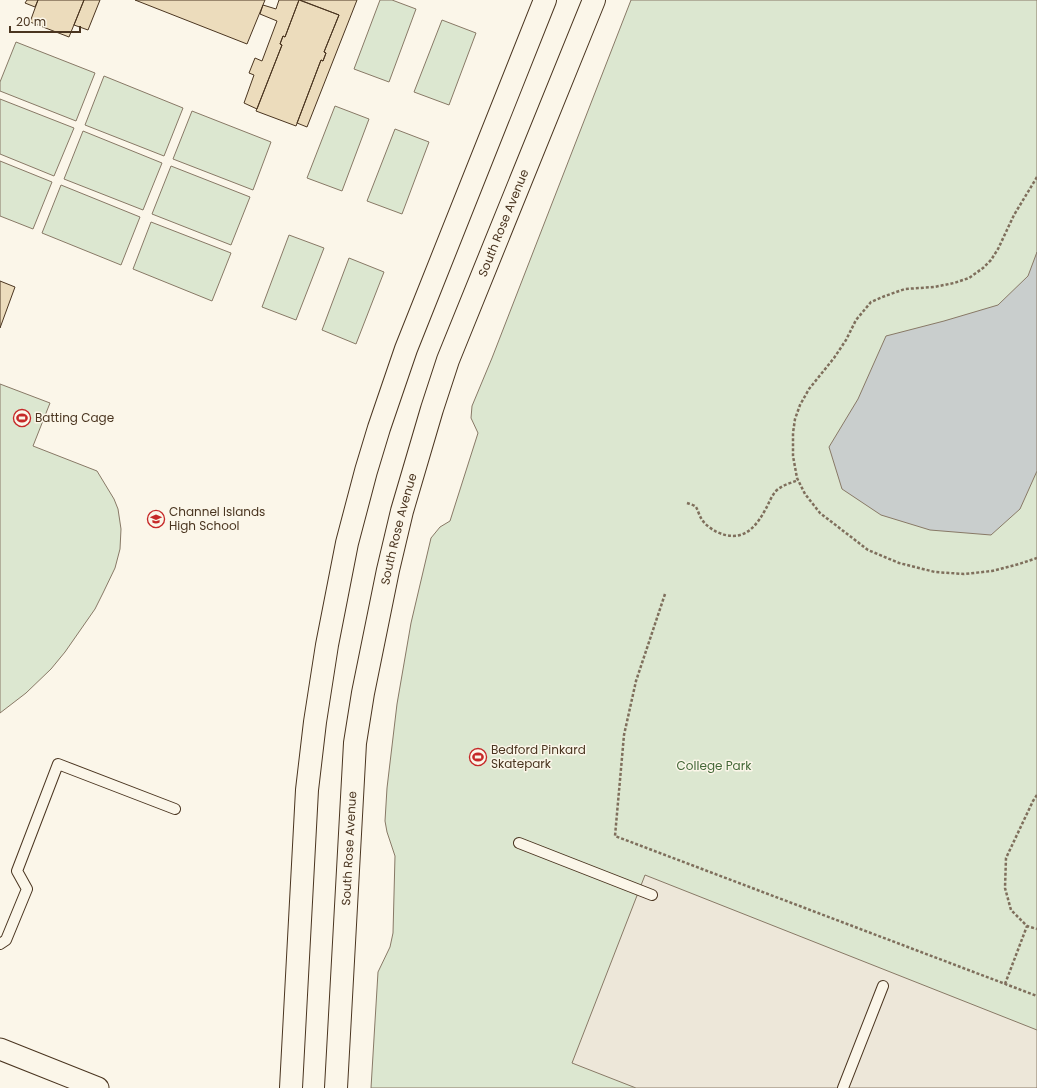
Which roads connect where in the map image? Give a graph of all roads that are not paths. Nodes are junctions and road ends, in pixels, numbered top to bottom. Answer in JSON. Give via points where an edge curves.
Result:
{"nodes":[{"id":1,"x":545,"y":0,"type":"edge"},
{"id":2,"x":594,"y":0,"type":"edge"},
{"id":3,"x":176,"y":809,"type":"dead end"},
{"id":4,"x":519,"y":843,"type":"dead end"},
{"id":5,"x":652,"y":895,"type":"dead end"},
{"id":6,"x":0,"y":944,"type":"edge"},
{"id":7,"x":883,"y":986,"type":"dead end"},
{"id":8,"x":0,"y":1050,"type":"edge"},
{"id":9,"x":98,"y":1088,"type":"edge"},
{"id":10,"x":292,"y":1088,"type":"edge"},
{"id":11,"x":336,"y":1088,"type":"edge"},
{"id":12,"x":843,"y":1088,"type":"edge"}],
"edges":[{"from":1,"to":10,"type":"main road","via":[[406,349],[388,399],[347,543],[327,645],[307,790]]},
{"from":2,"to":11,"type":"main road","name":"South Rose Avenue","via":[[448,360],[402,511],[388,570],[355,744]]},
{"from":3,"to":6,"type":"lane","via":[[58,764],[17,871],[27,889],[6,940]]},
{"from":4,"to":5,"type":"lane"},
{"from":7,"to":12,"type":"lane"},
{"from":8,"to":9,"type":"street"}]}
